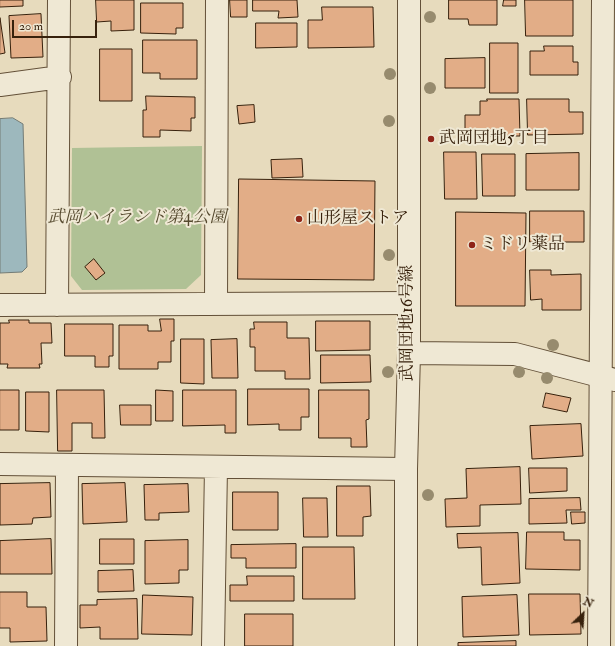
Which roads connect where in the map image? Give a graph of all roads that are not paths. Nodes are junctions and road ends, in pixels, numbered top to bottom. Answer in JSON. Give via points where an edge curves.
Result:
{"nodes":[{"id":1,"x":59,"y":0,"type":"edge"},
{"id":2,"x":217,"y":0,"type":"edge"},
{"id":3,"x":410,"y":0,"type":"edge"},
{"id":4,"x":603,"y":0,"type":"edge"},
{"id":5,"x":60,"y":77,"type":"junction"},
{"id":6,"x":0,"y":86,"type":"edge"},
{"id":7,"x":608,"y":205,"type":"edge"},
{"id":8,"x":408,"y":303,"type":"junction"},
{"id":9,"x":216,"y":304,"type":"junction"},
{"id":10,"x":0,"y":305,"type":"edge"},
{"id":11,"x":57,"y":305,"type":"junction"},
{"id":12,"x":409,"y":353,"type":"junction"},
{"id":13,"x":608,"y":378,"type":"edge"},
{"id":14,"x":0,"y":464,"type":"edge"},
{"id":15,"x":67,"y":466,"type":"junction"},
{"id":16,"x":216,"y":467,"type":"junction"},
{"id":17,"x":406,"y":469,"type":"junction"},
{"id":18,"x":66,"y":646,"type":"edge"},
{"id":19,"x":213,"y":646,"type":"edge"},
{"id":20,"x":406,"y":646,"type":"edge"},
{"id":21,"x":599,"y":646,"type":"edge"}],
"edges":[{"from":1,"to":5,"type":"street"},
{"from":2,"to":9,"type":"street"},
{"from":3,"to":8,"type":"street","name":"武岡団地16号線"},
{"from":4,"to":7,"type":"street"},
{"from":5,"to":6,"type":"street"},
{"from":5,"to":11,"type":"street"},
{"from":7,"to":13,"type":"street"},
{"from":8,"to":9,"type":"street"},
{"from":8,"to":12,"type":"street","name":"武岡団地16号線"},
{"from":9,"to":11,"type":"street"},
{"from":10,"to":11,"type":"street"},
{"from":12,"to":13,"type":"street","via":[[515,354]]},
{"from":12,"to":17,"type":"street","name":"武岡団地16号線"},
{"from":13,"to":21,"type":"street"},
{"from":14,"to":15,"type":"street"},
{"from":15,"to":16,"type":"street"},
{"from":15,"to":18,"type":"street"},
{"from":16,"to":17,"type":"street"},
{"from":16,"to":19,"type":"street"},
{"from":17,"to":20,"type":"street","name":"武岡団地16号線"}]}
